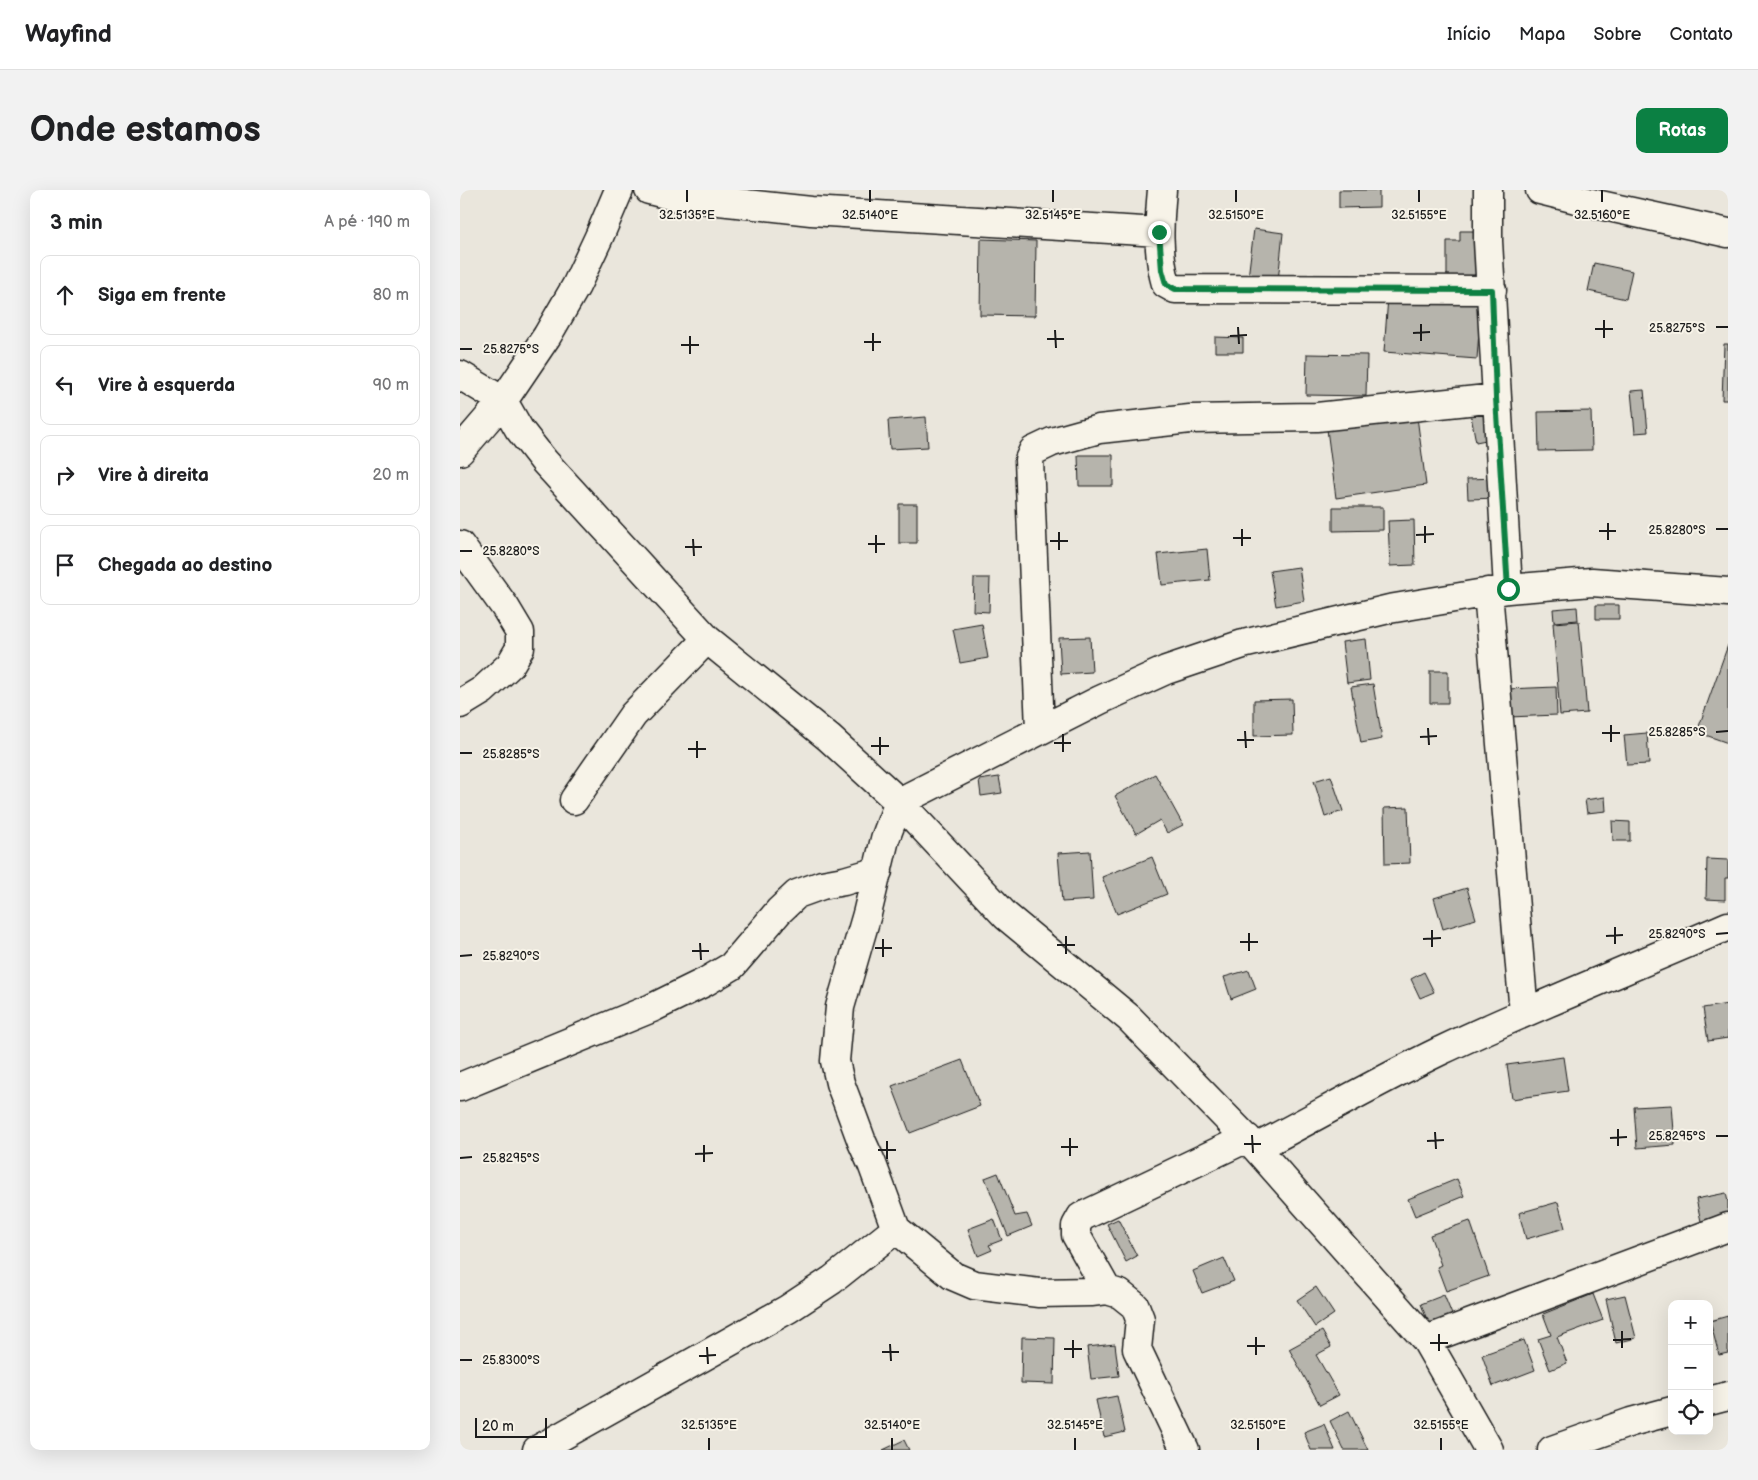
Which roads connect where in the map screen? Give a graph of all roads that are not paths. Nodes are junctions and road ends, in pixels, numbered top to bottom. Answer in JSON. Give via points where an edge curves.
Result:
{"nodes":[{"id":1,"x":619,"y":190,"type":"edge"},
{"id":2,"x":649,"y":190,"type":"edge"},
{"id":3,"x":1162,"y":190,"type":"edge"},
{"id":4,"x":1488,"y":190,"type":"edge"},
{"id":5,"x":1540,"y":190,"type":"edge"},
{"id":6,"x":1159,"y":232,"type":"junction"},
{"id":7,"x":1728,"y":233,"type":"edge"},
{"id":8,"x":1492,"y":290,"type":"junction"},
{"id":9,"x":460,"y":375,"type":"edge"},
{"id":10,"x":1496,"y":398,"type":"junction"},
{"id":11,"x":503,"y":401,"type":"junction"},
{"id":12,"x":460,"y":451,"type":"edge"},
{"id":13,"x":460,"y":545,"type":"edge"},
{"id":14,"x":1498,"y":591,"type":"junction"},
{"id":15,"x":1728,"y":592,"type":"edge"},
{"id":16,"x":708,"y":639,"type":"junction"},
{"id":17,"x":460,"y":704,"type":"edge"},
{"id":18,"x":1040,"y":729,"type":"junction"},
{"id":19,"x":574,"y":800,"type":"dead end"},
{"id":20,"x":899,"y":802,"type":"junction"},
{"id":21,"x":878,"y":871,"type":"junction"},
{"id":22,"x":1728,"y":926,"type":"edge"},
{"id":23,"x":1524,"y":1013,"type":"junction"},
{"id":24,"x":460,"y":1087,"type":"edge"},
{"id":25,"x":1252,"y":1143,"type":"junction"},
{"id":26,"x":1728,"y":1227,"type":"edge"},
{"id":27,"x":896,"y":1229,"type":"junction"},
{"id":28,"x":1107,"y":1290,"type":"junction"},
{"id":29,"x":1426,"y":1340,"type":"junction"},
{"id":30,"x":1728,"y":1396,"type":"edge"},
{"id":31,"x":1713,"y":1400,"type":"edge"},
{"id":32,"x":1668,"y":1412,"type":"edge"},
{"id":33,"x":537,"y":1450,"type":"edge"},
{"id":34,"x":1186,"y":1450,"type":"edge"},
{"id":35,"x":1489,"y":1450,"type":"edge"},
{"id":36,"x":1552,"y":1450,"type":"edge"}],
"edges":[{"from":1,"to":11,"type":"street","via":[[576,286]]},
{"from":2,"to":6,"type":"street","via":[[673,196],[811,210]]},
{"from":3,"to":6,"type":"street"},
{"from":4,"to":8,"type":"street"},
{"from":5,"to":7,"type":"street"},
{"from":6,"to":8,"type":"street","via":[[1162,270],[1166,284],[1175,289]]},
{"from":8,"to":10,"type":"street"},
{"from":9,"to":11,"type":"street"},
{"from":10,"to":14,"type":"street"},
{"from":10,"to":18,"type":"street","via":[[1317,417],[1190,418],[1099,429],[1052,442],[1033,451],[1029,460]]},
{"from":11,"to":12,"type":"street"},
{"from":11,"to":16,"type":"street","via":[[519,429],[544,461]]},
{"from":13,"to":17,"type":"street","via":[[520,632],[520,648],[510,665],[483,690]]},
{"from":14,"to":15,"type":"street","via":[[1592,582]]},
{"from":14,"to":18,"type":"street","via":[[1389,609],[1243,644],[1166,670]]},
{"from":14,"to":23,"type":"street"},
{"from":16,"to":19,"type":"street","via":[[633,715]]},
{"from":16,"to":20,"type":"street","via":[[829,738]]},
{"from":18,"to":20,"type":"street"},
{"from":20,"to":21,"type":"street"},
{"from":20,"to":25,"type":"street","via":[[1006,916],[1129,1018]]},
{"from":21,"to":24,"type":"street","via":[[797,894],[732,966],[705,982],[652,1008]]},
{"from":21,"to":27,"type":"street","via":[[840,1007],[835,1061],[840,1083]]},
{"from":22,"to":23,"type":"street"},
{"from":23,"to":25,"type":"street"},
{"from":25,"to":28,"type":"street","via":[[1081,1217],[1076,1235]]},
{"from":25,"to":29,"type":"street"},
{"from":26,"to":29,"type":"street"},
{"from":27,"to":28,"type":"street","via":[[953,1276],[974,1285],[1039,1293]]},
{"from":27,"to":33,"type":"street","via":[[832,1280],[788,1309]]},
{"from":28,"to":34,"type":"street","via":[[1120,1294],[1135,1306],[1140,1319],[1137,1349]]},
{"from":29,"to":35,"type":"street"},
{"from":30,"to":31,"type":"street"},
{"from":32,"to":36,"type":"street"}]}
